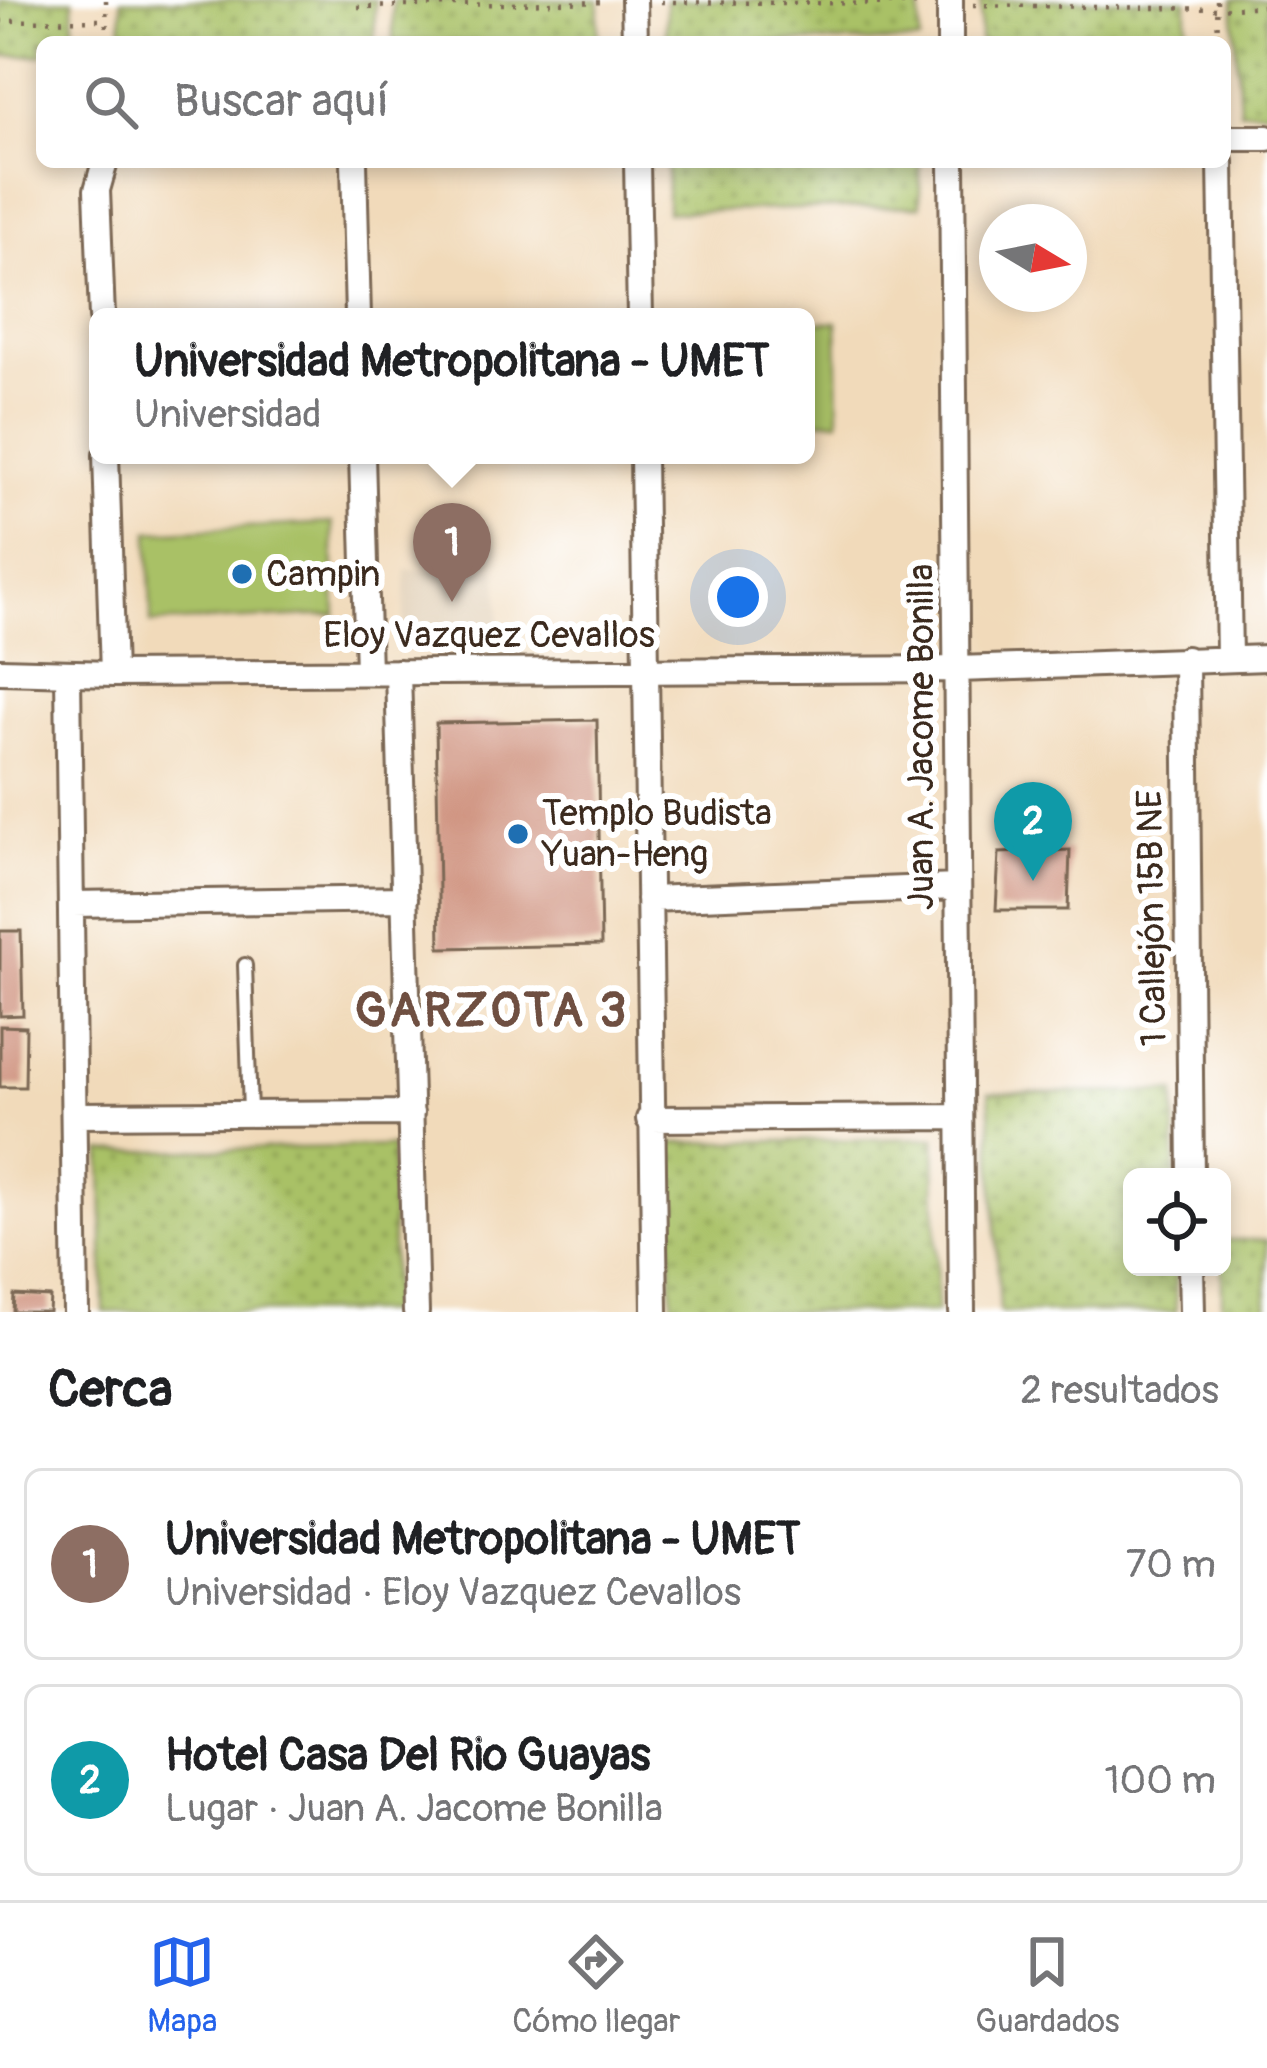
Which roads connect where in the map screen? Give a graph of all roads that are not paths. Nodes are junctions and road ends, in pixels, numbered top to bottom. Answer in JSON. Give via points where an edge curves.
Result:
{"nodes":[{"id":1,"x":634,"y":1,"type":"edge"},
{"id":2,"x":950,"y":2,"type":"edge"},
{"id":3,"x":635,"y":36,"type":"edge"},
{"id":4,"x":950,"y":36,"type":"edge"},
{"id":5,"x":1231,"y":138,"type":"edge"},
{"id":6,"x":1267,"y":138,"type":"edge"},
{"id":7,"x":104,"y":168,"type":"edge"},
{"id":8,"x":354,"y":168,"type":"edge"},
{"id":9,"x":637,"y":168,"type":"edge"},
{"id":10,"x":952,"y":168,"type":"edge"},
{"id":11,"x":1221,"y":168,"type":"edge"},
{"id":12,"x":102,"y":308,"type":"edge"},
{"id":13,"x":358,"y":308,"type":"edge"},
{"id":14,"x":640,"y":308,"type":"edge"},
{"id":15,"x":106,"y":464,"type":"edge"},
{"id":16,"x":362,"y":464,"type":"edge"},
{"id":17,"x":643,"y":464,"type":"edge"},
{"id":18,"x":1229,"y":658,"type":"junction"},
{"id":19,"x":1267,"y":658,"type":"edge"},
{"id":20,"x":1186,"y":659,"type":"junction"},
{"id":21,"x":958,"y":669,"type":"junction"},
{"id":22,"x":646,"y":670,"type":"junction"},
{"id":23,"x":0,"y":671,"type":"edge"},
{"id":24,"x":368,"y":672,"type":"junction"},
{"id":25,"x":398,"y":672,"type":"junction"},
{"id":26,"x":68,"y":674,"type":"junction"},
{"id":27,"x":113,"y":674,"type":"junction"},
{"id":28,"x":957,"y":887,"type":"junction"},
{"id":29,"x":405,"y":899,"type":"junction"},
{"id":30,"x":649,"y":899,"type":"junction"},
{"id":31,"x":73,"y":904,"type":"junction"},
{"id":32,"x":245,"y":965,"type":"dead end"},
{"id":33,"x":250,"y":1112,"type":"junction"},
{"id":34,"x":410,"y":1113,"type":"junction"},
{"id":35,"x":75,"y":1115,"type":"junction"},
{"id":36,"x":959,"y":1117,"type":"junction"},
{"id":37,"x":650,"y":1119,"type":"junction"},
{"id":38,"x":1190,"y":1168,"type":"edge"},
{"id":39,"x":1191,"y":1276,"type":"edge"},
{"id":40,"x":76,"y":1312,"type":"edge"},
{"id":41,"x":416,"y":1312,"type":"edge"},
{"id":42,"x":655,"y":1312,"type":"edge"},
{"id":43,"x":962,"y":1312,"type":"edge"},
{"id":44,"x":1192,"y":1312,"type":"edge"}],
"edges":[{"from":1,"to":3,"type":"street"},
{"from":2,"to":4,"type":"street"},
{"from":5,"to":6,"type":"street"},
{"from":7,"to":12,"type":"street"},
{"from":8,"to":13,"type":"street"},
{"from":9,"to":14,"type":"street"},
{"from":10,"to":21,"type":"street","name":"Juan A. Jacome Bonilla"},
{"from":11,"to":18,"type":"street"},
{"from":15,"to":27,"type":"street"},
{"from":16,"to":24,"type":"street"},
{"from":17,"to":22,"type":"street"},
{"from":18,"to":19,"type":"street","name":"Eloy Vazquez Cevallos"},
{"from":18,"to":20,"type":"street","name":"Eloy Vazquez Cevallos"},
{"from":20,"to":21,"type":"street","name":"Eloy Vazquez Cevallos"},
{"from":20,"to":38,"type":"street","name":"1 Callejón 15B NE"},
{"from":21,"to":22,"type":"street","name":"Eloy Vazquez Cevallos"},
{"from":21,"to":28,"type":"street","name":"Juan A. Jacome Bonilla"},
{"from":22,"to":25,"type":"street","name":"Eloy Vazquez Cevallos"},
{"from":22,"to":30,"type":"street"},
{"from":23,"to":26,"type":"street","name":"Eloy Vazquez Cevallos"},
{"from":24,"to":25,"type":"street","name":"Eloy Vazquez Cevallos"},
{"from":24,"to":27,"type":"street","name":"Eloy Vazquez Cevallos"},
{"from":25,"to":29,"type":"street"},
{"from":26,"to":27,"type":"street","name":"Eloy Vazquez Cevallos"},
{"from":26,"to":31,"type":"street"},
{"from":28,"to":30,"type":"street"},
{"from":28,"to":36,"type":"street","name":"Juan A. Jacome Bonilla"},
{"from":29,"to":31,"type":"street"},
{"from":29,"to":34,"type":"street"},
{"from":30,"to":37,"type":"street"},
{"from":31,"to":35,"type":"street"},
{"from":32,"to":33,"type":"lane"},
{"from":33,"to":34,"type":"street"},
{"from":33,"to":35,"type":"street"},
{"from":34,"to":41,"type":"street"},
{"from":35,"to":40,"type":"street"},
{"from":36,"to":37,"type":"street"},
{"from":36,"to":43,"type":"street","name":"Juan A. Jacome Bonilla"},
{"from":37,"to":42,"type":"street"},
{"from":39,"to":44,"type":"street"}]}
